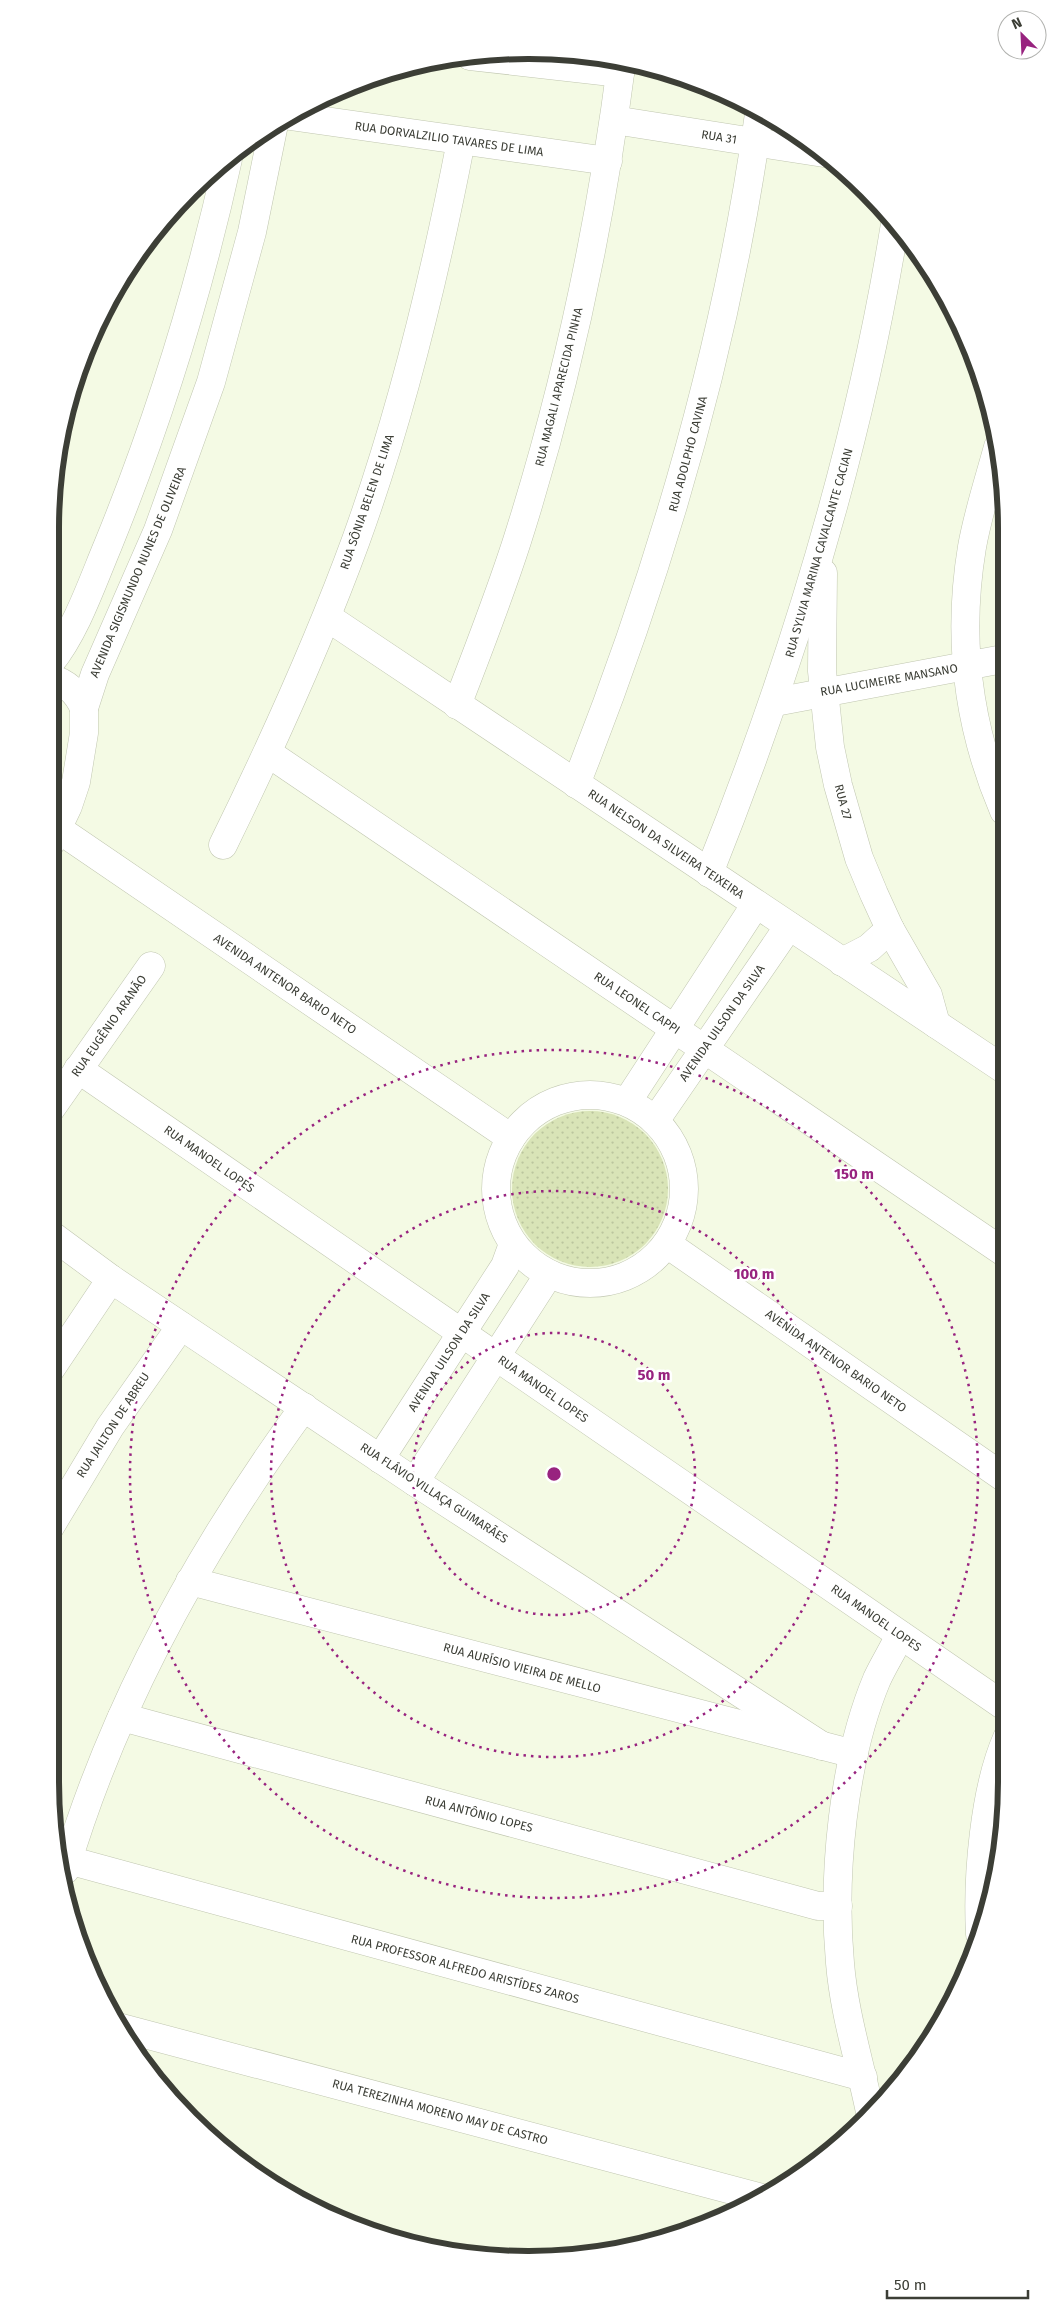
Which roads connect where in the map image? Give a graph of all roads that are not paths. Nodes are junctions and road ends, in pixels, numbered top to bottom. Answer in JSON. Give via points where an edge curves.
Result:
{"nodes":[{"id":1,"x":520,"y":59,"type":"edge"},
{"id":2,"x":599,"y":65,"type":"edge"},
{"id":3,"x":621,"y":68,"type":"edge"},
{"id":4,"x":302,"y":118,"type":"edge"},
{"id":5,"x":758,"y":119,"type":"edge"},
{"id":6,"x":614,"y":120,"type":"junction"},
{"id":7,"x":272,"y":136,"type":"edge"},
{"id":8,"x":461,"y":141,"type":"junction"},
{"id":9,"x":755,"y":142,"type":"junction"},
{"id":10,"x":806,"y":150,"type":"edge"},
{"id":11,"x":608,"y":161,"type":"junction"},
{"id":12,"x":225,"y":170,"type":"edge"},
{"id":13,"x":893,"y":233,"type":"edge"},
{"id":14,"x":995,"y":479,"type":"edge"},
{"id":15,"x":819,"y":562,"type":"junction"},
{"id":16,"x":327,"y":617,"type":"junction"},
{"id":17,"x":59,"y":652,"type":"edge"},
{"id":18,"x":998,"y":661,"type":"edge"},
{"id":19,"x":967,"y":666,"type":"junction"},
{"id":20,"x":59,"y":682,"type":"edge"},
{"id":21,"x":824,"y":692,"type":"junction"},
{"id":22,"x":775,"y":702,"type":"junction"},
{"id":23,"x":457,"y":705,"type":"junction"},
{"id":24,"x":84,"y":708,"type":"junction"},
{"id":25,"x":268,"y":753,"type":"junction"},
{"id":26,"x":576,"y":784,"type":"junction"},
{"id":27,"x":998,"y":795,"type":"edge"},
{"id":28,"x":59,"y":824,"type":"edge"},
{"id":29,"x":59,"y":839,"type":"edge"},
{"id":30,"x":223,"y":845,"type":"dead end"},
{"id":31,"x":709,"y":873,"type":"junction"},
{"id":32,"x":756,"y":904,"type":"junction"},
{"id":33,"x":789,"y":926,"type":"junction"},
{"id":34,"x":890,"y":928,"type":"junction"},
{"id":35,"x":842,"y":962,"type":"junction"},
{"id":36,"x":151,"y":966,"type":"dead end"},
{"id":37,"x":936,"y":1024,"type":"junction"},
{"id":38,"x":675,"y":1029,"type":"junction"},
{"id":39,"x":705,"y":1049,"type":"junction"},
{"id":40,"x":998,"y":1065,"type":"edge"},
{"id":41,"x":78,"y":1069,"type":"junction"},
{"id":42,"x":59,"y":1097,"type":"edge"},
{"id":43,"x":628,"y":1102,"type":"junction"},
{"id":44,"x":655,"y":1121,"type":"junction"},
{"id":45,"x":511,"y":1138,"type":"junction"},
{"id":46,"x":59,"y":1241,"type":"edge"},
{"id":47,"x":513,"y":1244,"type":"junction"},
{"id":48,"x":667,"y":1244,"type":"junction"},
{"id":49,"x":998,"y":1248,"type":"edge"},
{"id":50,"x":549,"y":1274,"type":"junction"},
{"id":51,"x":111,"y":1279,"type":"junction"},
{"id":52,"x":182,"y":1326,"type":"junction"},
{"id":53,"x":462,"y":1333,"type":"junction"},
{"id":54,"x":59,"y":1357,"type":"edge"},
{"id":55,"x":496,"y":1357,"type":"junction"},
{"id":56,"x":304,"y":1407,"type":"junction"},
{"id":57,"x":380,"y":1459,"type":"junction"},
{"id":58,"x":998,"y":1473,"type":"edge"},
{"id":59,"x":415,"y":1482,"type":"junction"},
{"id":60,"x":59,"y":1512,"type":"edge"},
{"id":61,"x":190,"y":1580,"type":"junction"},
{"id":62,"x":900,"y":1635,"type":"junction"},
{"id":63,"x":998,"y":1702,"type":"edge"},
{"id":64,"x":122,"y":1717,"type":"junction"},
{"id":65,"x":822,"y":1746,"type":"junction"},
{"id":66,"x":854,"y":1754,"type":"junction"},
{"id":67,"x":998,"y":1768,"type":"edge"},
{"id":68,"x":66,"y":1864,"type":"edge"},
{"id":69,"x":66,"y":1865,"type":"edge"},
{"id":70,"x":838,"y":1906,"type":"junction"},
{"id":71,"x":980,"y":1909,"type":"edge"},
{"id":72,"x":131,"y":2030,"type":"edge"},
{"id":73,"x":863,"y":2077,"type":"junction"},
{"id":74,"x":869,"y":2106,"type":"edge"},
{"id":75,"x":750,"y":2195,"type":"edge"}],
"edges":[{"from":1,"to":2,"type":"street"},
{"from":3,"to":6,"type":"street","name":"RUA MAGALI APARECIDA PINHA"},
{"from":4,"to":8,"type":"street","name":"RUA DORVALZILIO TAVARES DE LIMA"},
{"from":5,"to":9,"type":"street","name":"RUA ADOLPHO CAVINA"},
{"from":6,"to":9,"type":"street","name":"RUA 31"},
{"from":6,"to":11,"type":"street","name":"RUA MAGALI APARECIDA PINHA"},
{"from":7,"to":24,"type":"street","name":"AVENIDA SIGISMUNDO NUNES DE OLIVEIRA","via":[[252,232],[211,382],[158,530],[95,674]]},
{"from":8,"to":11,"type":"street","name":"RUA DORVALZILIO TAVARES DE LIMA"},
{"from":8,"to":16,"type":"street","name":"RUA SÔNIA BELEN DE LIMA","via":[[437,257],[406,381],[356,539]]},
{"from":9,"to":10,"type":"street","name":"RUA 31"},
{"from":9,"to":26,"type":"street","name":"RUA ADOLPHO CAVINA","via":[[725,305],[685,468],[636,627]]},
{"from":11,"to":23,"type":"street","name":"RUA MAGALI APARECIDA PINHA","via":[[584,291],[542,459],[507,569]]},
{"from":12,"to":17,"type":"street","via":[[197,286],[151,434],[94,578]]},
{"from":13,"to":15,"type":"street","name":"RUA SYLVIA MARINA CAVALCANTE CACIAN","via":[[852,438]]},
{"from":14,"to":19,"type":"street","via":[[978,520],[967,581]]},
{"from":15,"to":21,"type":"street","name":"RUA 27","via":[[824,576]]},
{"from":15,"to":22,"type":"street","name":"RUA SYLVIA MARINA CAVALCANTE CACIAN"},
{"from":16,"to":23,"type":"street","name":"RUA NELSON DA SILVEIRA TEIXEIRA"},
{"from":16,"to":25,"type":"street","name":"RUA SÔNIA BELEN DE LIMA"},
{"from":18,"to":19,"type":"street","name":"RUA LUCIMEIRE MANSANO"},
{"from":19,"to":21,"type":"street","name":"RUA LUCIMEIRE MANSANO"},
{"from":19,"to":27,"type":"street","via":[[974,720]]},
{"from":20,"to":24,"type":"street","via":[[75,692]]},
{"from":21,"to":22,"type":"street","name":"RUA LUCIMEIRE MANSANO"},
{"from":21,"to":34,"type":"street","name":"RUA 27","via":[[830,747],[848,821]]},
{"from":22,"to":31,"type":"street","name":"RUA SYLVIA MARINA CAVALCANTE CACIAN"},
{"from":23,"to":26,"type":"street","name":"RUA NELSON DA SILVEIRA TEIXEIRA"},
{"from":24,"to":28,"type":"street","name":"AVENIDA SIGISMUNDO NUNES DE OLIVEIRA","via":[[84,733],[76,782]]},
{"from":25,"to":30,"type":"street","name":"RUA SÔNIA BELEN DE LIMA"},
{"from":25,"to":38,"type":"street","name":"RUA LEONEL CAPPI"},
{"from":26,"to":31,"type":"street","name":"RUA NELSON DA SILVEIRA TEIXEIRA"},
{"from":29,"to":45,"type":"street","name":"AVENIDA ANTENOR BARIO NETO"},
{"from":31,"to":32,"type":"street","name":"RUA NELSON DA SILVEIRA TEIXEIRA"},
{"from":32,"to":33,"type":"street","name":"RUA NELSON DA SILVEIRA TEIXEIRA"},
{"from":32,"to":38,"type":"street"},
{"from":33,"to":35,"type":"street","name":"RUA NELSON DA SILVEIRA TEIXEIRA"},
{"from":33,"to":39,"type":"street","name":"AVENIDA UILSON DA SILVA"},
{"from":34,"to":35,"type":"street","via":[[869,948]]},
{"from":34,"to":37,"type":"street","name":"RUA 27","via":[[928,995]]},
{"from":35,"to":37,"type":"street","name":"RUA NELSON DA SILVEIRA TEIXEIRA"},
{"from":36,"to":41,"type":"street","name":"RUA EUGÊNIO ARANÃO"},
{"from":37,"to":40,"type":"street","name":"RUA NELSON DA SILVEIRA TEIXEIRA"},
{"from":38,"to":39,"type":"street","name":"RUA LEONEL CAPPI"},
{"from":38,"to":43,"type":"street"},
{"from":39,"to":44,"type":"street","name":"AVENIDA UILSON DA SILVA"},
{"from":39,"to":49,"type":"street","name":"RUA LEONEL CAPPI"},
{"from":41,"to":42,"type":"street","name":"RUA EUGÊNIO ARANÃO"},
{"from":41,"to":53,"type":"street","name":"RUA MANOEL LOPES"},
{"from":43,"to":44,"type":"street"},
{"from":43,"to":45,"type":"street","via":[[595,1095],[561,1100],[533,1115]]},
{"from":44,"to":48,"type":"street","via":[[676,1148],[684,1180],[681,1213]]},
{"from":45,"to":47,"type":"street","via":[[503,1152],[496,1184],[500,1215]]},
{"from":46,"to":51,"type":"street","name":"RUA FLÁVIO VILLAÇA GUIMARÃES"},
{"from":47,"to":50,"type":"street","via":[[523,1256]]},
{"from":47,"to":53,"type":"street","name":"AVENIDA UILSON DA SILVA","via":[[505,1266]]},
{"from":48,"to":50,"type":"street","via":[[643,1267],[612,1281],[579,1282]]},
{"from":48,"to":58,"type":"street","name":"AVENIDA ANTENOR BARIO NETO"},
{"from":50,"to":55,"type":"street"},
{"from":51,"to":52,"type":"street","name":"RUA FLÁVIO VILLAÇA GUIMARÃES"},
{"from":51,"to":54,"type":"street"},
{"from":52,"to":56,"type":"street","name":"RUA FLÁVIO VILLAÇA GUIMARÃES"},
{"from":52,"to":60,"type":"street","name":"RUA JAILTON DE ABREU","via":[[110,1427]]},
{"from":53,"to":55,"type":"street","name":"RUA MANOEL LOPES"},
{"from":53,"to":57,"type":"street","name":"AVENIDA UILSON DA SILVA"},
{"from":55,"to":59,"type":"street"},
{"from":55,"to":62,"type":"street","name":"RUA MANOEL LOPES"},
{"from":56,"to":57,"type":"street","name":"RUA FLÁVIO VILLAÇA GUIMARÃES"},
{"from":56,"to":61,"type":"street","via":[[244,1492]]},
{"from":57,"to":59,"type":"street","name":"RUA FLÁVIO VILLAÇA GUIMARÃES"},
{"from":59,"to":65,"type":"street","name":"RUA FLÁVIO VILLAÇA GUIMARÃES"},
{"from":61,"to":64,"type":"street"},
{"from":61,"to":65,"type":"street","name":"RUA AURÍSIO VIEIRA DE MELLO"},
{"from":62,"to":63,"type":"street","name":"RUA MANOEL LOPES"},
{"from":62,"to":66,"type":"street","via":[[878,1679]]},
{"from":64,"to":68,"type":"street"},
{"from":64,"to":70,"type":"street","name":"RUA ANTÔNIO LOPES","via":[[818,1906]]},
{"from":65,"to":66,"type":"street","name":"RUA AURÍSIO VIEIRA DE MELLO"},
{"from":66,"to":70,"type":"street","via":[[840,1849]]},
{"from":67,"to":71,"type":"street","via":[[984,1841]]},
{"from":69,"to":73,"type":"street","name":"RUA PROFESSOR ALFREDO ARISTÍDES ZAROS"},
{"from":70,"to":73,"type":"street","via":[[840,1965],[850,2027]]},
{"from":72,"to":75,"type":"street","name":"RUA TEREZINHA MORENO MAY DE CASTRO"},
{"from":73,"to":74,"type":"street"}]}
